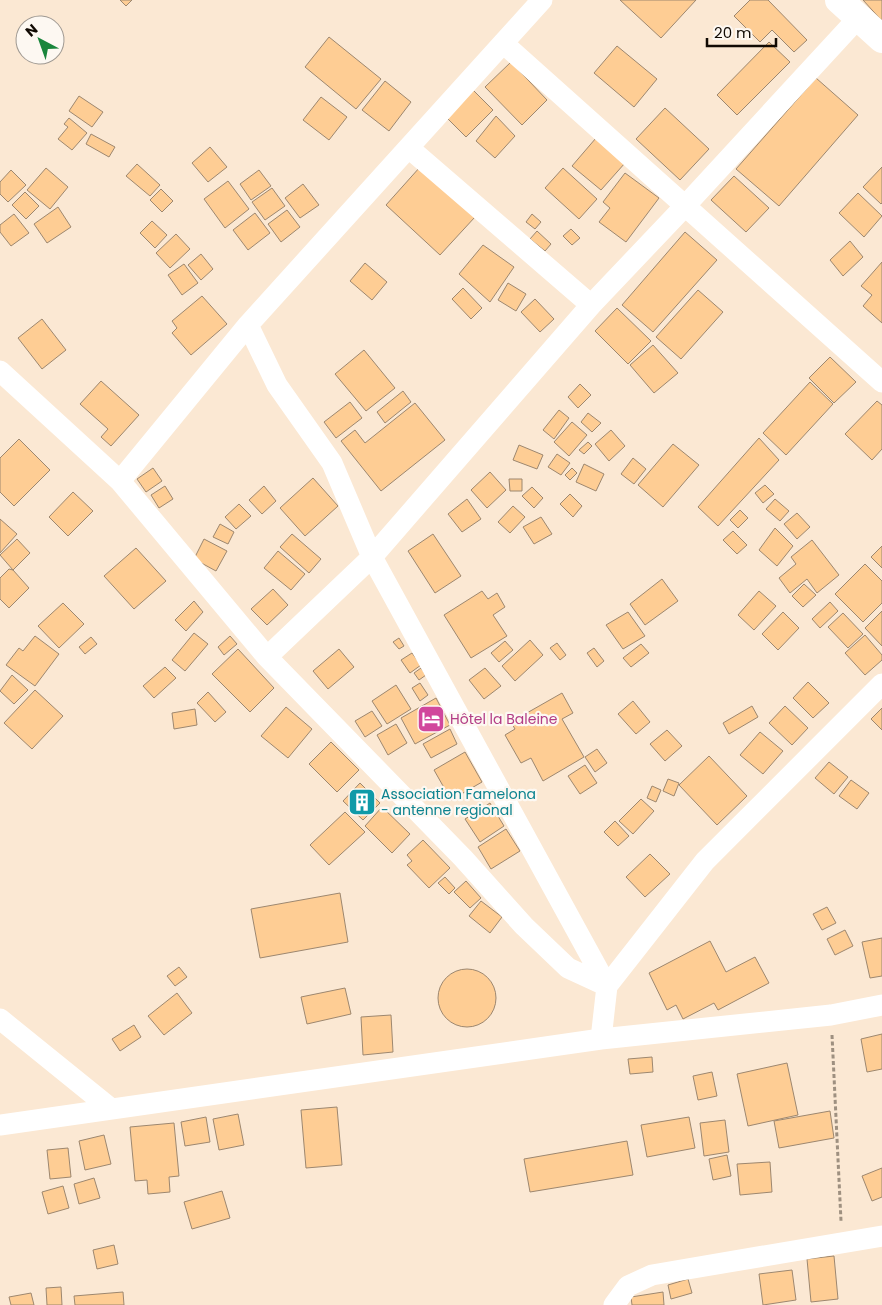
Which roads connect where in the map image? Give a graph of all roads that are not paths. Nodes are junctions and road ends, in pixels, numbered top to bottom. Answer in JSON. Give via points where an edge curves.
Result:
{"nodes":[{"id":1,"x":542,"y":0,"type":"edge"},
{"id":2,"x":839,"y":0,"type":"edge"},
{"id":3,"x":859,"y":17,"type":"junction"},
{"id":4,"x":882,"y":39,"type":"edge"},
{"id":5,"x":503,"y":43,"type":"junction"},
{"id":6,"x":409,"y":148,"type":"junction"},
{"id":7,"x":685,"y":206,"type":"junction"},
{"id":8,"x":591,"y":305,"type":"junction"},
{"id":9,"x":248,"y":325,"type":"junction"},
{"id":10,"x":0,"y":371,"type":"edge"},
{"id":11,"x":882,"y":382,"type":"edge"},
{"id":12,"x":120,"y":481,"type":"junction"},
{"id":13,"x":372,"y":557,"type":"junction"},
{"id":14,"x":267,"y":657,"type":"junction"},
{"id":15,"x":882,"y":684,"type":"edge"},
{"id":16,"x":607,"y":986,"type":"junction"},
{"id":17,"x":882,"y":1005,"type":"edge"},
{"id":18,"x":0,"y":1020,"type":"edge"},
{"id":19,"x":601,"y":1039,"type":"junction"},
{"id":20,"x":110,"y":1108,"type":"junction"},
{"id":21,"x":0,"y":1125,"type":"edge"},
{"id":22,"x":882,"y":1236,"type":"edge"},
{"id":23,"x":614,"y":1305,"type":"edge"}],
"edges":[{"from":1,"to":5,"type":"street"},
{"from":2,"to":3,"type":"main road"},
{"from":3,"to":4,"type":"main road"},
{"from":3,"to":7,"type":"street"},
{"from":5,"to":6,"type":"street"},
{"from":5,"to":7,"type":"street"},
{"from":6,"to":8,"type":"street"},
{"from":6,"to":9,"type":"street"},
{"from":7,"to":8,"type":"street"},
{"from":7,"to":11,"type":"street"},
{"from":8,"to":13,"type":"street"},
{"from":9,"to":12,"type":"street"},
{"from":9,"to":13,"type":"street","via":[[276,385],[332,463]]},
{"from":10,"to":12,"type":"street"},
{"from":12,"to":14,"type":"street"},
{"from":13,"to":14,"type":"street"},
{"from":13,"to":16,"type":"street"},
{"from":14,"to":16,"type":"street","via":[[463,858],[524,926],[568,968]]},
{"from":15,"to":16,"type":"street","via":[[705,861]]},
{"from":16,"to":19,"type":"street"},
{"from":17,"to":19,"type":"street","via":[[831,1015]]},
{"from":18,"to":20,"type":"street"},
{"from":19,"to":20,"type":"street"},
{"from":20,"to":21,"type":"street"},
{"from":22,"to":23,"type":"street","via":[[652,1275],[628,1286]]}]}
